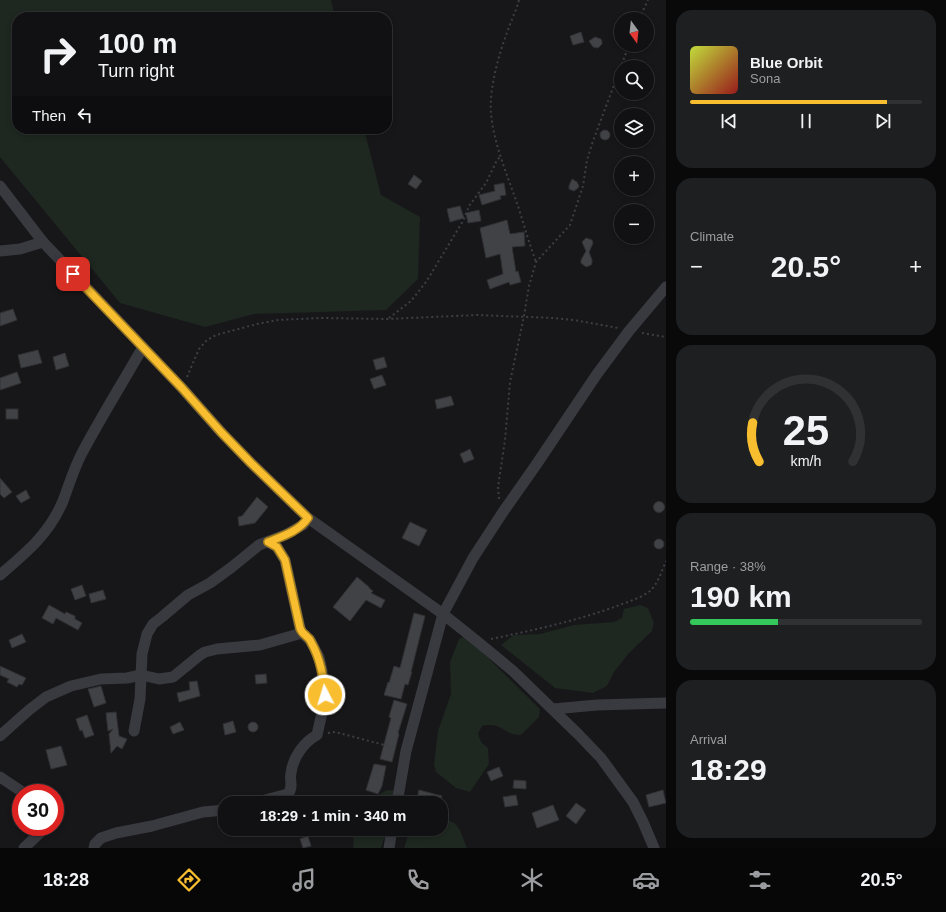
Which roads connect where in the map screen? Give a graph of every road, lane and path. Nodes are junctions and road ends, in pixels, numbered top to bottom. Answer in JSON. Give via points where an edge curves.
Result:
{"nodes":[{"id":1,"x":519,"y":0,"type":"edge"},
{"id":2,"x":648,"y":0,"type":"edge"},
{"id":3,"x":642,"y":12,"type":"edge"},
{"id":4,"x":626,"y":52,"type":"edge"},
{"id":5,"x":501,"y":156,"type":"junction"},
{"id":6,"x":0,"y":186,"type":"edge"},
{"id":7,"x":43,"y":242,"type":"junction"},
{"id":8,"x":0,"y":251,"type":"edge"},
{"id":9,"x":536,"y":262,"type":"junction"},
{"id":10,"x":666,"y":287,"type":"edge"},
{"id":11,"x":524,"y":316,"type":"junction"},
{"id":12,"x":388,"y":319,"type":"junction"},
{"id":13,"x":629,"y":330,"type":"junction"},
{"id":14,"x":666,"y":337,"type":"edge"},
{"id":15,"x":143,"y":347,"type":"junction"},
{"id":16,"x":182,"y":388,"type":"junction"},
{"id":17,"x":503,"y":512,"type":"junction"},
{"id":18,"x":308,"y":518,"type":"junction"},
{"id":19,"x":268,"y":542,"type":"junction"},
{"id":20,"x":666,"y":561,"type":"edge"},
{"id":21,"x":0,"y":574,"type":"edge"},
{"id":22,"x":443,"y":614,"type":"junction"},
{"id":23,"x":302,"y":633,"type":"junction"},
{"id":24,"x":478,"y":642,"type":"junction"},
{"id":25,"x":141,"y":675,"type":"junction"},
{"id":26,"x":666,"y":703,"type":"edge"},
{"id":27,"x":553,"y":709,"type":"junction"},
{"id":28,"x":134,"y":731,"type":"dead end"},
{"id":29,"x":317,"y":735,"type":"junction"},
{"id":30,"x":0,"y":736,"type":"edge"},
{"id":31,"x":406,"y":751,"type":"junction"},
{"id":32,"x":0,"y":777,"type":"edge"},
{"id":33,"x":12,"y":785,"type":"edge"},
{"id":34,"x":280,"y":796,"type":"edge"},
{"id":35,"x":398,"y":796,"type":"edge"},
{"id":36,"x":218,"y":810,"type":"edge"},
{"id":37,"x":37,"y":836,"type":"edge"},
{"id":38,"x":391,"y":836,"type":"edge"},
{"id":39,"x":24,"y":848,"type":"edge"},
{"id":40,"x":94,"y":848,"type":"edge"},
{"id":41,"x":389,"y":848,"type":"edge"},
{"id":42,"x":654,"y":848,"type":"edge"}],
"edges":[{"from":1,"to":5,"type":"path","via":[[499,57],[491,97],[492,122]]},
{"from":2,"to":3,"type":"path"},
{"from":4,"to":9,"type":"path","via":[[593,141],[583,186],[570,225]]},
{"from":5,"to":9,"type":"path"},
{"from":5,"to":12,"type":"path","via":[[426,282],[411,301]]},
{"from":6,"to":7,"type":"street"},
{"from":7,"to":8,"type":"street","via":[[20,249]]},
{"from":7,"to":15,"type":"street"},
{"from":9,"to":11,"type":"path"},
{"from":10,"to":13,"type":"street"},
{"from":11,"to":12,"type":"path","via":[[476,315]]},
{"from":11,"to":13,"type":"path","via":[[574,320]]},
{"from":11,"to":17,"type":"path","via":[[510,382],[499,476],[499,499]]},
{"from":12,"to":16,"type":"path","via":[[278,320],[216,335],[199,349]]},
{"from":13,"to":14,"type":"path"},
{"from":13,"to":17,"type":"street"},
{"from":15,"to":16,"type":"street"},
{"from":15,"to":21,"type":"street","via":[[82,452],[52,521],[38,541]]},
{"from":16,"to":18,"type":"street","via":[[226,437]]},
{"from":17,"to":22,"type":"street","via":[[473,558]]},
{"from":18,"to":19,"type":"street","via":[[303,525]]},
{"from":18,"to":22,"type":"street"},
{"from":19,"to":23,"type":"street","via":[[277,547],[285,560]]},
{"from":19,"to":25,"type":"street","via":[[260,545],[210,583],[188,595],[152,624],[144,644]]},
{"from":20,"to":24,"type":"path","via":[[651,590],[625,603],[593,615]]},
{"from":22,"to":24,"type":"street"},
{"from":22,"to":31,"type":"street"},
{"from":23,"to":25,"type":"street","via":[[260,645],[205,652],[173,677]]},
{"from":23,"to":29,"type":"street","via":[[310,640],[319,657],[322,670],[324,704]]},
{"from":24,"to":27,"type":"street"},
{"from":25,"to":28,"type":"street"},
{"from":25,"to":30,"type":"street","via":[[92,680],[59,691],[40,702]]},
{"from":26,"to":27,"type":"street"},
{"from":27,"to":42,"type":"street","via":[[601,758],[633,802]]},
{"from":29,"to":31,"type":"path","via":[[335,732]]},
{"from":29,"to":34,"type":"street","via":[[303,746],[290,773],[292,789],[288,794]]},
{"from":31,"to":35,"type":"street"},
{"from":32,"to":33,"type":"street"},
{"from":36,"to":40,"type":"street","via":[[116,833],[101,838]]},
{"from":37,"to":39,"type":"street"},
{"from":38,"to":41,"type":"street"}]}
